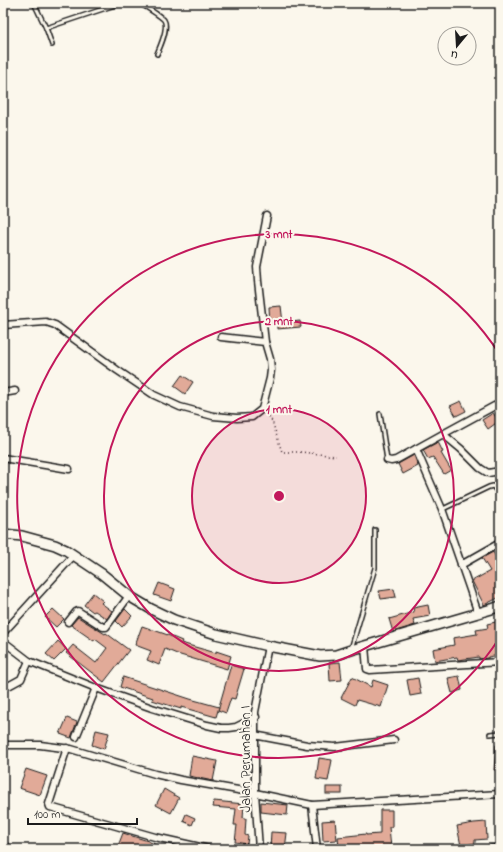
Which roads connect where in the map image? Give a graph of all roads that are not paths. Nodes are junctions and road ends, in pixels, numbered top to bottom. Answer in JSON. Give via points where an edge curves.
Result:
{"nodes":[{"id":1,"x":34,"y":3,"type":"edge"},
{"id":2,"x":121,"y":3,"type":"edge"},
{"id":3,"x":140,"y":3,"type":"edge"},
{"id":4,"x":46,"y":28,"type":"junction"},
{"id":5,"x":52,"y":45,"type":"dead end"},
{"id":6,"x":157,"y":54,"type":"dead end"},
{"id":7,"x":267,"y":216,"type":"dead end"},
{"id":8,"x":3,"y":325,"type":"edge"},
{"id":9,"x":221,"y":338,"type":"dead end"},
{"id":10,"x":265,"y":342,"type":"junction"},
{"id":11,"x":15,"y":391,"type":"dead end"},
{"id":12,"x":3,"y":393,"type":"edge"},
{"id":13,"x":500,"y":403,"type":"edge"},
{"id":14,"x":380,"y":414,"type":"dead end"},
{"id":15,"x":443,"y":434,"type":"junction"},
{"id":16,"x":416,"y":448,"type":"junction"},
{"id":17,"x":3,"y":458,"type":"edge"},
{"id":18,"x":388,"y":460,"type":"joint"},
{"id":19,"x":69,"y":468,"type":"dead end"},
{"id":20,"x":500,"y":471,"type":"edge"},
{"id":21,"x":500,"y":496,"type":"edge"},
{"id":22,"x":442,"y":509,"type":"junction"},
{"id":23,"x":375,"y":530,"type":"dead end"},
{"id":24,"x":3,"y":534,"type":"edge"},
{"id":25,"x":498,"y":544,"type":"dead end"},
{"id":26,"x":74,"y":555,"type":"junction"},
{"id":27,"x":461,"y":565,"type":"junction"},
{"id":28,"x":129,"y":596,"type":"junction"},
{"id":29,"x":500,"y":606,"type":"edge"},
{"id":30,"x":478,"y":614,"type":"junction"},
{"id":31,"x":68,"y":622,"type":"dead end"},
{"id":32,"x":3,"y":633,"type":"edge"},
{"id":33,"x":3,"y":641,"type":"edge"},
{"id":34,"x":268,"y":646,"type":"junction"},
{"id":35,"x":365,"y":646,"type":"junction"},
{"id":36,"x":351,"y":650,"type":"junction"},
{"id":37,"x":29,"y":661,"type":"junction"},
{"id":38,"x":500,"y":662,"type":"edge"},
{"id":39,"x":3,"y":687,"type":"edge"},
{"id":40,"x":96,"y":688,"type":"junction"},
{"id":41,"x":256,"y":717,"type":"junction"},
{"id":42,"x":500,"y":733,"type":"edge"},
{"id":43,"x":490,"y":734,"type":"dead end"},
{"id":44,"x":254,"y":735,"type":"junction"},
{"id":45,"x":76,"y":737,"type":"dead end"},
{"id":46,"x":394,"y":740,"type":"dead end"},
{"id":47,"x":3,"y":745,"type":"edge"},
{"id":48,"x":67,"y":748,"type":"junction"},
{"id":49,"x":255,"y":793,"type":"junction"},
{"id":50,"x":500,"y":794,"type":"edge"},
{"id":51,"x":312,"y":805,"type":"junction"},
{"id":52,"x":3,"y":845,"type":"edge"},
{"id":53,"x":500,"y":848,"type":"edge"},
{"id":54,"x":10,"y":849,"type":"edge"},
{"id":55,"x":209,"y":849,"type":"edge"},
{"id":56,"x":259,"y":849,"type":"edge"},
{"id":57,"x":317,"y":849,"type":"edge"},
{"id":58,"x":491,"y":849,"type":"edge"}],
"edges":[{"from":1,"to":4,"type":"lane"},
{"from":2,"to":4,"type":"lane"},
{"from":3,"to":6,"type":"lane","via":[[164,20],[164,33]]},
{"from":4,"to":5,"type":"lane"},
{"from":7,"to":10,"type":"street","via":[[257,267]]},
{"from":8,"to":10,"type":"street","via":[[46,322],[55,325],[154,395],[180,407],[213,416],[237,418],[252,417],[262,409],[271,370]]},
{"from":9,"to":10,"type":"street"},
{"from":11,"to":12,"type":"street"},
{"from":13,"to":15,"type":"street"},
{"from":14,"to":18,"type":"lane"},
{"from":15,"to":16,"type":"street"},
{"from":15,"to":20,"type":"street","via":[[480,468],[488,473]]},
{"from":16,"to":18,"type":"street","via":[[396,460]]},
{"from":16,"to":22,"type":"street"},
{"from":17,"to":19,"type":"street"},
{"from":21,"to":22,"type":"lane","via":[[493,486]]},
{"from":22,"to":27,"type":"street"},
{"from":23,"to":36,"type":"lane","via":[[375,568]]},
{"from":24,"to":26,"type":"street","via":[[55,545]]},
{"from":25,"to":27,"type":"street"},
{"from":26,"to":28,"type":"street"},
{"from":26,"to":32,"type":"street"},
{"from":27,"to":30,"type":"street"},
{"from":28,"to":31,"type":"street","via":[[106,627],[78,611]]},
{"from":28,"to":34,"type":"street","via":[[174,620],[216,634]]},
{"from":29,"to":30,"type":"street"},
{"from":30,"to":35,"type":"street"},
{"from":33,"to":37,"type":"street"},
{"from":34,"to":36,"type":"street","via":[[322,656]]},
{"from":34,"to":41,"type":"street","name":"Jalan Perumahan I"},
{"from":35,"to":36,"type":"street"},
{"from":35,"to":38,"type":"street","via":[[367,669],[370,670]]},
{"from":37,"to":39,"type":"street","via":[[21,679]]},
{"from":37,"to":40,"type":"street"},
{"from":40,"to":41,"type":"street","via":[[221,728],[236,727]]},
{"from":40,"to":45,"type":"street"},
{"from":41,"to":44,"type":"street","name":"Jalan Perumahan I"},
{"from":42,"to":43,"type":"lane"},
{"from":44,"to":46,"type":"street","via":[[307,745],[335,747]]},
{"from":44,"to":49,"type":"street","name":"Jalan Perumahan I"},
{"from":47,"to":48,"type":"street"},
{"from":48,"to":49,"type":"street","via":[[181,780]]},
{"from":48,"to":55,"type":"street","via":[[50,806],[155,838]]},
{"from":49,"to":51,"type":"street"},
{"from":49,"to":56,"type":"street","name":"Jalan Perumahan I"},
{"from":50,"to":51,"type":"street"},
{"from":51,"to":57,"type":"street"},
{"from":52,"to":54,"type":"street"},
{"from":53,"to":58,"type":"street"}]}
